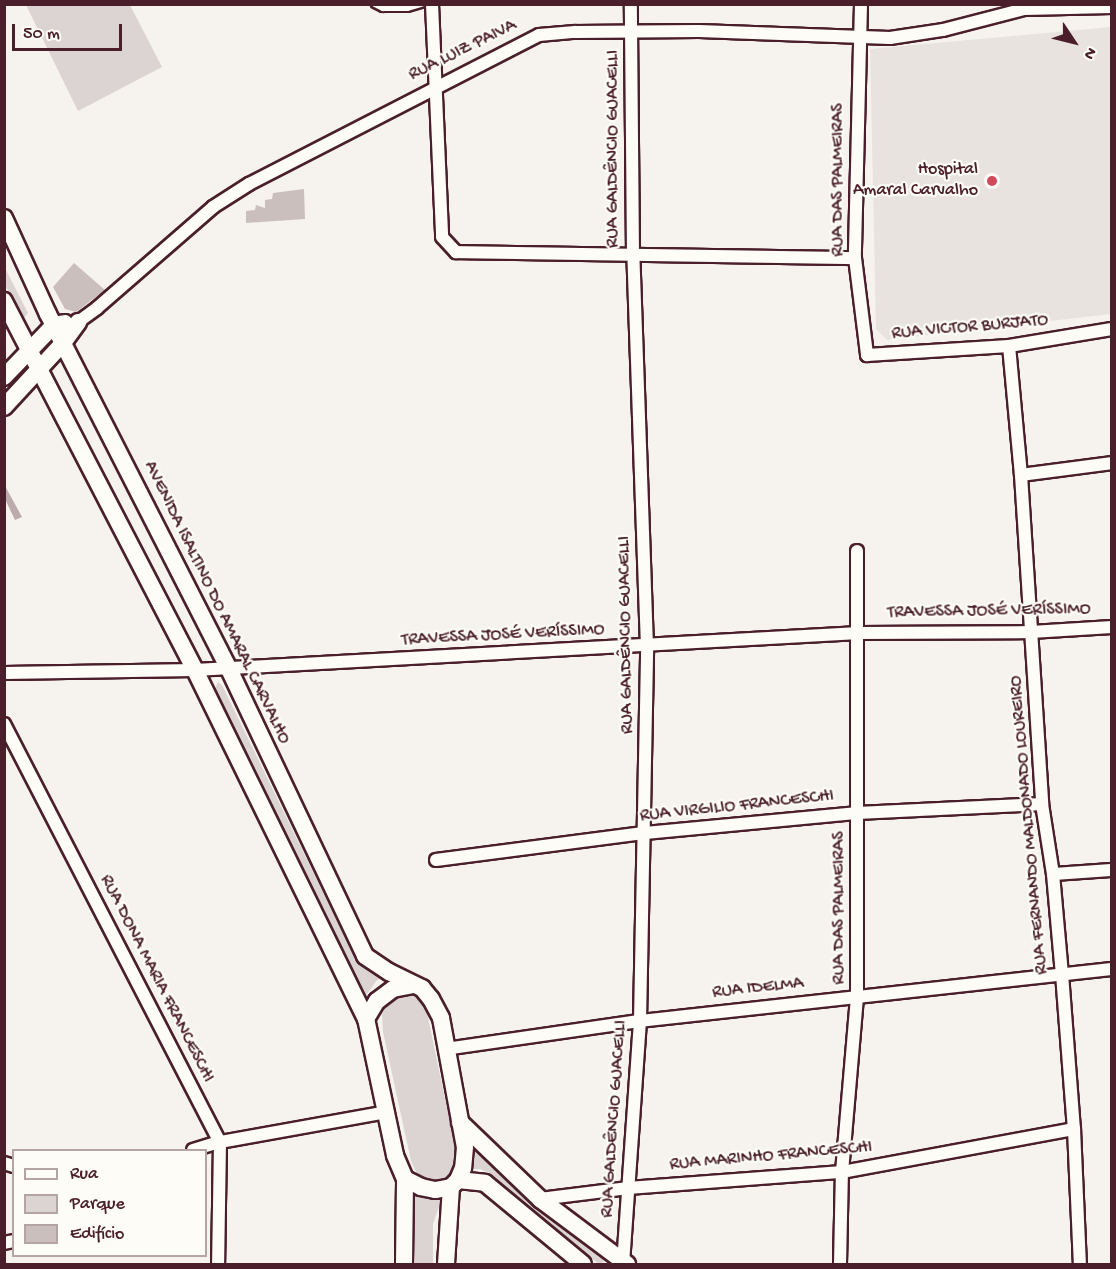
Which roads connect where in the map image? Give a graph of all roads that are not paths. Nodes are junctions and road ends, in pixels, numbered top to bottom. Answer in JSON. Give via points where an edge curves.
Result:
{"nodes":[{"id":1,"x":375,"y":4,"type":"edge"},
{"id":2,"x":421,"y":4,"type":"edge"},
{"id":3,"x":432,"y":4,"type":"edge"},
{"id":4,"x":631,"y":4,"type":"edge"},
{"id":5,"x":861,"y":4,"type":"edge"},
{"id":6,"x":1081,"y":6,"type":"edge"},
{"id":7,"x":1112,"y":7,"type":"edge"},
{"id":8,"x":632,"y":32,"type":"junction"},
{"id":9,"x":858,"y":38,"type":"junction"},
{"id":10,"x":436,"y":87,"type":"junction"},
{"id":11,"x":4,"y":218,"type":"edge"},
{"id":12,"x":633,"y":255,"type":"junction"},
{"id":13,"x":855,"y":258,"type":"junction"},
{"id":14,"x":4,"y":301,"type":"edge"},
{"id":15,"x":78,"y":321,"type":"junction"},
{"id":16,"x":54,"y":325,"type":"junction"},
{"id":17,"x":1112,"y":329,"type":"edge"},
{"id":18,"x":63,"y":343,"type":"junction"},
{"id":19,"x":1009,"y":346,"type":"junction"},
{"id":20,"x":31,"y":349,"type":"junction"},
{"id":21,"x":867,"y":355,"type":"joint"},
{"id":22,"x":41,"y":368,"type":"junction"},
{"id":23,"x":4,"y":377,"type":"edge"},
{"id":24,"x":4,"y":407,"type":"edge"},
{"id":25,"x":1112,"y":463,"type":"edge"},
{"id":26,"x":1021,"y":475,"type":"junction"},
{"id":27,"x":857,"y":551,"type":"dead end"},
{"id":28,"x":1112,"y":627,"type":"edge"},
{"id":29,"x":1031,"y":632,"type":"junction"},
{"id":30,"x":859,"y":633,"type":"junction"},
{"id":31,"x":647,"y":646,"type":"junction"},
{"id":32,"x":228,"y":667,"type":"junction"},
{"id":33,"x":195,"y":670,"type":"junction"},
{"id":34,"x":4,"y":673,"type":"edge"},
{"id":35,"x":4,"y":724,"type":"edge"},
{"id":36,"x":1042,"y":804,"type":"junction"},
{"id":37,"x":858,"y":813,"type":"junction"},
{"id":38,"x":645,"y":833,"type":"junction"},
{"id":39,"x":436,"y":860,"type":"dead end"},
{"id":40,"x":1112,"y":870,"type":"edge"},
{"id":41,"x":1053,"y":873,"type":"junction"},
{"id":42,"x":1112,"y":969,"type":"edge"},
{"id":43,"x":1062,"y":974,"type":"junction"},
{"id":44,"x":414,"y":985,"type":"junction"},
{"id":45,"x":857,"y":996,"type":"junction"},
{"id":46,"x":366,"y":1019,"type":"junction"},
{"id":47,"x":640,"y":1020,"type":"junction"},
{"id":48,"x":445,"y":1049,"type":"junction"},
{"id":49,"x":387,"y":1112,"type":"junction"},
{"id":50,"x":460,"y":1122,"type":"junction"},
{"id":51,"x":1074,"y":1129,"type":"junction"},
{"id":52,"x":220,"y":1142,"type":"junction"},
{"id":53,"x":196,"y":1149,"type":"edge"},
{"id":54,"x":842,"y":1172,"type":"junction"},
{"id":55,"x":405,"y":1179,"type":"junction"},
{"id":56,"x":455,"y":1184,"type":"junction"},
{"id":57,"x":628,"y":1188,"type":"junction"},
{"id":58,"x":540,"y":1199,"type":"junction"},
{"id":59,"x":218,"y":1264,"type":"edge"},
{"id":60,"x":404,"y":1264,"type":"edge"},
{"id":61,"x":446,"y":1264,"type":"edge"},
{"id":62,"x":583,"y":1264,"type":"edge"},
{"id":63,"x":625,"y":1264,"type":"edge"},
{"id":64,"x":840,"y":1264,"type":"edge"},
{"id":65,"x":1080,"y":1264,"type":"edge"}],
"edges":[{"from":1,"to":2,"type":"lane","via":[[383,8]]},
{"from":3,"to":10,"type":"street"},
{"from":4,"to":8,"type":"street","name":"RUA GALDÊNCIO GUACELLI"},
{"from":5,"to":9,"type":"street","name":"RUA DAS PALMEIRAS"},
{"from":6,"to":7,"type":"street","name":"RUA LUIZ PAIVA"},
{"from":6,"to":9,"type":"street","name":"RUA LUIZ PAIVA","via":[[1024,9],[943,30]]},
{"from":8,"to":9,"type":"street","name":"RUA LUIZ PAIVA"},
{"from":8,"to":10,"type":"street","name":"RUA LUIZ PAIVA","via":[[538,36]]},
{"from":8,"to":12,"type":"street","name":"RUA GALDÊNCIO GUACELLI"},
{"from":9,"to":13,"type":"street","name":"RUA DAS PALMEIRAS"},
{"from":10,"to":12,"type":"street","via":[[442,237],[456,252]]},
{"from":10,"to":15,"type":"street","name":"RUA LUIZ PAIVA","via":[[309,151],[222,201]]},
{"from":11,"to":16,"type":"main road","name":"AVENIDA ISALTINO DO AMARAL CARVALHO"},
{"from":12,"to":13,"type":"street"},
{"from":12,"to":31,"type":"street","name":"RUA GALDÊNCIO GUACELLI"},
{"from":13,"to":21,"type":"street","name":"RUA DAS PALMEIRAS"},
{"from":14,"to":20,"type":"main road"},
{"from":15,"to":16,"type":"main road","name":"RUA LUIZ PAIVA"},
{"from":15,"to":18,"type":"main road","name":"RUA LUIZ PAIVA"},
{"from":16,"to":18,"type":"main road","name":"AVENIDA ISALTINO DO AMARAL CARVALHO"},
{"from":16,"to":20,"type":"main road"},
{"from":17,"to":19,"type":"street","name":"RUA VICTOR BURJATO"},
{"from":18,"to":22,"type":"main road","name":"RUA LUIZ PAIVA"},
{"from":18,"to":32,"type":"main road","name":"AVENIDA ISALTINO DO AMARAL CARVALHO"},
{"from":19,"to":21,"type":"street","name":"RUA VICTOR BURJATO"},
{"from":19,"to":26,"type":"street","name":"RUA FERNANDO MALDONADO LOUREIRO"},
{"from":20,"to":22,"type":"main road"},
{"from":20,"to":23,"type":"main road"},
{"from":22,"to":24,"type":"main road","name":"RUA LUIZ PAIVA"},
{"from":22,"to":33,"type":"main road"},
{"from":25,"to":26,"type":"street"},
{"from":26,"to":29,"type":"street","name":"RUA FERNANDO MALDONADO LOUREIRO"},
{"from":27,"to":30,"type":"street","name":"RUA DAS PALMEIRAS"},
{"from":28,"to":29,"type":"street","name":"TRAVESSA JOSÉ VERÍSSIMO"},
{"from":29,"to":30,"type":"street","name":"TRAVESSA JOSÉ VERÍSSIMO"},
{"from":29,"to":36,"type":"street","name":"RUA FERNANDO MALDONADO LOUREIRO"},
{"from":30,"to":31,"type":"street","name":"TRAVESSA JOSÉ VERÍSSIMO"},
{"from":30,"to":37,"type":"street","name":"RUA DAS PALMEIRAS"},
{"from":31,"to":32,"type":"street","name":"TRAVESSA JOSÉ VERÍSSIMO"},
{"from":31,"to":38,"type":"street","name":"RUA GALDÊNCIO GUACELLI"},
{"from":32,"to":33,"type":"street","name":"TRAVESSA JOSÉ VERÍSSIMO"},
{"from":32,"to":44,"type":"main road","name":"AVENIDA ISALTINO DO AMARAL CARVALHO","via":[[365,957]]},
{"from":33,"to":34,"type":"street","name":"TRAVESSA JOSÉ VERÍSSIMO"},
{"from":33,"to":46,"type":"main road"},
{"from":35,"to":52,"type":"street","name":"RUA DONA MARIA FRANCESCHI"},
{"from":36,"to":37,"type":"street","name":"RUA VIRGILIO FRANCESCHI"},
{"from":36,"to":41,"type":"street","name":"RUA FERNANDO MALDONADO LOUREIRO"},
{"from":37,"to":38,"type":"street","name":"RUA VIRGILIO FRANCESCHI"},
{"from":37,"to":45,"type":"street","name":"RUA DAS PALMEIRAS"},
{"from":38,"to":39,"type":"street","name":"RUA VIRGILIO FRANCESCHI"},
{"from":38,"to":47,"type":"street","name":"RUA GALDÊNCIO GUACELLI"},
{"from":40,"to":41,"type":"street"},
{"from":41,"to":43,"type":"street","name":"RUA FERNANDO MALDONADO LOUREIRO"},
{"from":42,"to":43,"type":"street","name":"RUA IDELMA"},
{"from":43,"to":45,"type":"street","name":"RUA IDELMA"},
{"from":43,"to":51,"type":"street","name":"RUA FERNANDO MALDONADO LOUREIRO"},
{"from":44,"to":46,"type":"main road","via":[[393,989],[377,1001]]},
{"from":44,"to":48,"type":"main road","name":"AVENIDA ISALTINO DO AMARAL CARVALHO","via":[[431,999],[441,1018]]},
{"from":45,"to":47,"type":"street","name":"RUA IDELMA"},
{"from":45,"to":54,"type":"street","name":"RUA DAS PALMEIRAS"},
{"from":46,"to":49,"type":"main road"},
{"from":47,"to":48,"type":"street","name":"RUA IDELMA"},
{"from":47,"to":57,"type":"street","name":"RUA GALDÊNCIO GUACELLI"},
{"from":48,"to":50,"type":"main road","name":"AVENIDA ISALTINO DO AMARAL CARVALHO"},
{"from":49,"to":52,"type":"street"},
{"from":49,"to":55,"type":"main road"},
{"from":50,"to":56,"type":"main road","name":"AVENIDA ISALTINO DO AMARAL CARVALHO","via":[[465,1147],[463,1168]]},
{"from":50,"to":58,"type":"main road"},
{"from":51,"to":54,"type":"street","name":"RUA MARINHO FRANCESCHI"},
{"from":51,"to":65,"type":"street","name":"RUA FERNANDO MALDONADO LOUREIRO"},
{"from":52,"to":53,"type":"street"},
{"from":52,"to":59,"type":"street","name":"RUA DONA MARIA FRANCESCHI"},
{"from":54,"to":57,"type":"street","name":"RUA MARINHO FRANCESCHI"},
{"from":54,"to":64,"type":"street","name":"RUA DAS PALMEIRAS"},
{"from":55,"to":56,"type":"main road","via":[[435,1190]]},
{"from":55,"to":60,"type":"main road"},
{"from":56,"to":61,"type":"main road","name":"AVENIDA ISALTINO DO AMARAL CARVALHO"},
{"from":56,"to":62,"type":"main road","via":[[485,1183]]},
{"from":57,"to":58,"type":"street","name":"RUA MARINHO FRANCESCHI"},
{"from":57,"to":63,"type":"street","name":"RUA GALDÊNCIO GUACELLI"},
{"from":58,"to":63,"type":"main road"}]}
